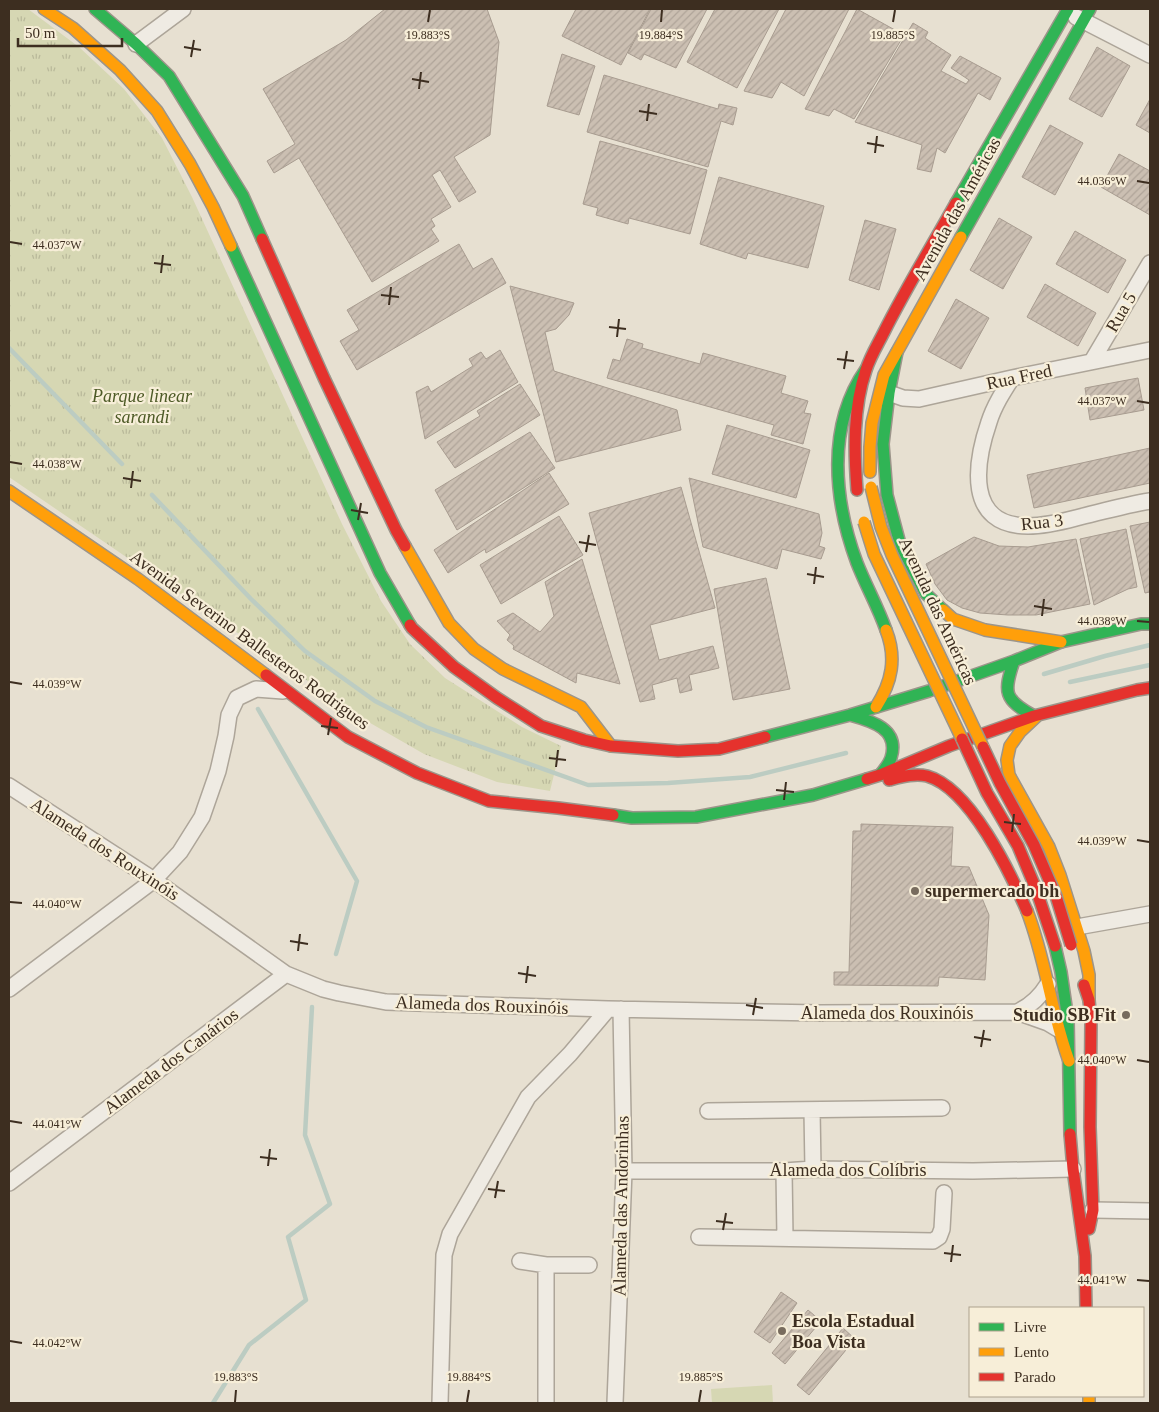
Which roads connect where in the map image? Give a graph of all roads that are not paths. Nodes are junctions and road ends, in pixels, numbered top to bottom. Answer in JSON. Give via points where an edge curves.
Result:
{"nodes":[{"id":1,"x":44,"y":9,"type":"edge"},
{"id":2,"x":96,"y":9,"type":"edge"},
{"id":3,"x":183,"y":9,"type":"edge"},
{"id":4,"x":1067,"y":10,"type":"edge"},
{"id":5,"x":1087,"y":15,"type":"edge"},
{"id":6,"x":136,"y":44,"type":"junction"},
{"id":7,"x":1150,"y":55,"type":"edge"},
{"id":8,"x":1150,"y":263,"type":"edge"},
{"id":9,"x":1150,"y":350,"type":"edge"},
{"id":10,"x":897,"y":352,"type":"junction"},
{"id":11,"x":1092,"y":361,"type":"junction"},
{"id":12,"x":866,"y":369,"type":"junction"},
{"id":13,"x":1012,"y":378,"type":"junction"},
{"id":14,"x":889,"y":393,"type":"junction"},
{"id":15,"x":9,"y":491,"type":"edge"},
{"id":16,"x":1150,"y":501,"type":"edge"},
{"id":17,"x":1150,"y":624,"type":"edge"},
{"id":18,"x":1061,"y":642,"type":"junction"},
{"id":19,"x":1014,"y":661,"type":"junction"},
{"id":20,"x":1150,"y":688,"type":"edge"},
{"id":21,"x":287,"y":691,"type":"junction"},
{"id":22,"x":969,"y":697,"type":"dead end"},
{"id":23,"x":876,"y":707,"type":"junction"},
{"id":24,"x":850,"y":715,"type":"junction"},
{"id":25,"x":1037,"y":715,"type":"junction"},
{"id":26,"x":612,"y":746,"type":"junction"},
{"id":27,"x":949,"y":752,"type":"junction"},
{"id":28,"x":880,"y":775,"type":"junction"},
{"id":29,"x":954,"y":781,"type":"dead end"},
{"id":30,"x":9,"y":786,"type":"edge"},
{"id":31,"x":813,"y":795,"type":"junction"},
{"id":32,"x":960,"y":798,"type":"junction"},
{"id":33,"x":154,"y":880,"type":"junction"},
{"id":34,"x":1150,"y":914,"type":"edge"},
{"id":35,"x":1077,"y":927,"type":"junction"},
{"id":36,"x":286,"y":974,"type":"junction"},
{"id":37,"x":1048,"y":984,"type":"junction"},
{"id":38,"x":9,"y":989,"type":"edge"},
{"id":39,"x":1089,"y":1000,"type":"junction"},
{"id":40,"x":615,"y":1009,"type":"junction"},
{"id":41,"x":1016,"y":1012,"type":"junction"},
{"id":42,"x":1058,"y":1029,"type":"junction"},
{"id":43,"x":1069,"y":1061,"type":"junction"},
{"id":44,"x":942,"y":1108,"type":"dead end"},
{"id":45,"x":812,"y":1110,"type":"junction"},
{"id":46,"x":708,"y":1111,"type":"dead end"},
{"id":47,"x":813,"y":1169,"type":"junction"},
{"id":48,"x":1073,"y":1169,"type":"junction"},
{"id":49,"x":624,"y":1170,"type":"junction"},
{"id":50,"x":784,"y":1171,"type":"junction"},
{"id":51,"x":9,"y":1183,"type":"edge"},
{"id":52,"x":944,"y":1193,"type":"dead end"},
{"id":53,"x":1093,"y":1210,"type":"junction"},
{"id":54,"x":1150,"y":1211,"type":"edge"},
{"id":55,"x":699,"y":1237,"type":"dead end"},
{"id":56,"x":785,"y":1238,"type":"junction"},
{"id":57,"x":1085,"y":1256,"type":"junction"},
{"id":58,"x":520,"y":1261,"type":"dead end"},
{"id":59,"x":546,"y":1265,"type":"junction"},
{"id":60,"x":590,"y":1265,"type":"dead end"},
{"id":61,"x":1086,"y":1307,"type":"edge"},
{"id":62,"x":440,"y":1403,"type":"edge"},
{"id":63,"x":546,"y":1403,"type":"edge"},
{"id":64,"x":615,"y":1403,"type":"edge"}],
"edges":[{"from":1,"to":26,"type":"main road","via":[[73,28],[120,70],[157,111],[190,164],[213,207],[380,573],[412,628],[454,666],[541,726]]},
{"from":2,"to":6,"type":"main road"},
{"from":3,"to":6,"type":"street"},
{"from":4,"to":5,"type":"street"},
{"from":4,"to":12,"type":"main road","name":"Avenida das Américas","via":[[897,306]]},
{"from":5,"to":7,"type":"street"},
{"from":5,"to":10,"type":"main road","name":"Avenida das Américas"},
{"from":6,"to":26,"type":"main road","via":[[169,76],[243,196],[396,530],[449,623],[474,648],[503,669],[581,707]]},
{"from":8,"to":11,"type":"street","name":"Rua 5"},
{"from":9,"to":11,"type":"street","name":"Rua Fred"},
{"from":10,"to":14,"type":"main road"},
{"from":10,"to":39,"type":"main road","name":"Avenida das Américas","bridge":true,"via":[[884,375],[871,433],[871,487],[883,535],[1000,783],[1034,845],[1056,896]]},
{"from":11,"to":13,"type":"street","name":"Rua Fred"},
{"from":12,"to":23,"type":"main road","via":[[847,405],[841,430],[839,481],[850,540],[892,651],[888,685]]},
{"from":12,"to":43,"type":"main road","name":"Avenida das Américas","bridge":true,"via":[[859,400],[855,462],[865,525],[874,554],[986,793],[1018,846],[1036,889],[1062,972]]},
{"from":13,"to":14,"type":"street","name":"Rua Fred","via":[[919,399]]},
{"from":13,"to":16,"type":"street","name":"Rua 3","via":[[990,420],[978,470],[983,502],[993,516],[1011,525],[1028,526]]},
{"from":14,"to":18,"type":"main road","via":[[883,444],[887,495],[900,544],[926,594],[953,619],[984,630]]},
{"from":15,"to":21,"type":"main road","name":"Avenida Severino Ballesteros Rodrigues","via":[[138,579]]},
{"from":17,"to":18,"type":"main road"},
{"from":18,"to":19,"type":"main road"},
{"from":19,"to":23,"type":"main road"},
{"from":19,"to":25,"type":"main road","via":[[1004,677],[1007,691],[1019,708]]},
{"from":20,"to":25,"type":"main road","name":"Avenida Severino Ballesteros Rodrigues"},
{"from":21,"to":31,"type":"main road","name":"Avenida Severino Ballesteros Rodrigues","via":[[348,736],[418,773],[488,801],[632,818],[668,818],[696,817]]},
{"from":21,"to":33,"type":"street","via":[[256,689],[237,698],[229,715],[218,771],[202,818],[180,852]]},
{"from":22,"to":27,"type":"main road","via":[[954,720]]},
{"from":23,"to":24,"type":"main road"},
{"from":24,"to":26,"type":"main road","via":[[719,749],[678,751]]},
{"from":24,"to":28,"type":"main road","via":[[872,722],[890,734],[894,744]]},
{"from":25,"to":27,"type":"main road","name":"Avenida Severino Ballesteros Rodrigues"},
{"from":25,"to":35,"type":"main road","via":[[1010,746],[1007,760],[1009,775],[1050,847]]},
{"from":27,"to":28,"type":"main road","name":"Avenida Severino Ballesteros Rodrigues"},
{"from":28,"to":31,"type":"main road","name":"Avenida Severino Ballesteros Rodrigues"},
{"from":29,"to":32,"type":"main road"},
{"from":30,"to":33,"type":"street","name":"Alameda dos Rouxinóis"},
{"from":31,"to":32,"type":"main road","via":[[905,776],[925,776],[940,782]]},
{"from":32,"to":37,"type":"main road","via":[[1006,866],[1038,942]]},
{"from":33,"to":36,"type":"street","name":"Alameda dos Rouxinóis"},
{"from":33,"to":38,"type":"street"},
{"from":34,"to":35,"type":"street"},
{"from":35,"to":39,"type":"main road","via":[[1088,975]]},
{"from":36,"to":40,"type":"street","name":"Alameda dos Rouxinóis","via":[[322,989],[386,1002]]},
{"from":36,"to":51,"type":"street","name":"Alameda dos Canários"},
{"from":37,"to":41,"type":"street","via":[[1040,997]]},
{"from":37,"to":42,"type":"main road"},
{"from":39,"to":53,"type":"main road","name":"Avenida das Américas"},
{"from":40,"to":41,"type":"street","name":"Alameda dos Rouxinóis"},
{"from":40,"to":49,"type":"street","name":"Alameda das Andorinhas"},
{"from":40,"to":62,"type":"street","via":[[528,1097],[450,1234],[444,1255]]},
{"from":41,"to":42,"type":"street","name":"Alameda dos Rouxinóis"},
{"from":42,"to":43,"type":"main road"},
{"from":43,"to":48,"type":"main road","name":"Avenida das Américas"},
{"from":44,"to":45,"type":"street"},
{"from":45,"to":46,"type":"street"},
{"from":45,"to":47,"type":"street"},
{"from":47,"to":48,"type":"street","name":"Alameda dos Colíbris"},
{"from":47,"to":50,"type":"street","name":"Alameda dos Colíbris"},
{"from":48,"to":57,"type":"main road","name":"Avenida das Américas"},
{"from":49,"to":50,"type":"street","name":"Alameda dos Colíbris"},
{"from":49,"to":64,"type":"street","name":"Alameda das Andorinhas"},
{"from":50,"to":56,"type":"street"},
{"from":52,"to":56,"type":"street","via":[[942,1229],[933,1241]]},
{"from":53,"to":54,"type":"street"},
{"from":53,"to":57,"type":"main road","name":"Avenida das Américas"},
{"from":55,"to":56,"type":"street"},
{"from":57,"to":61,"type":"main road","name":"Avenida das Américas"},
{"from":58,"to":59,"type":"street"},
{"from":59,"to":60,"type":"street"},
{"from":59,"to":63,"type":"street"}]}
